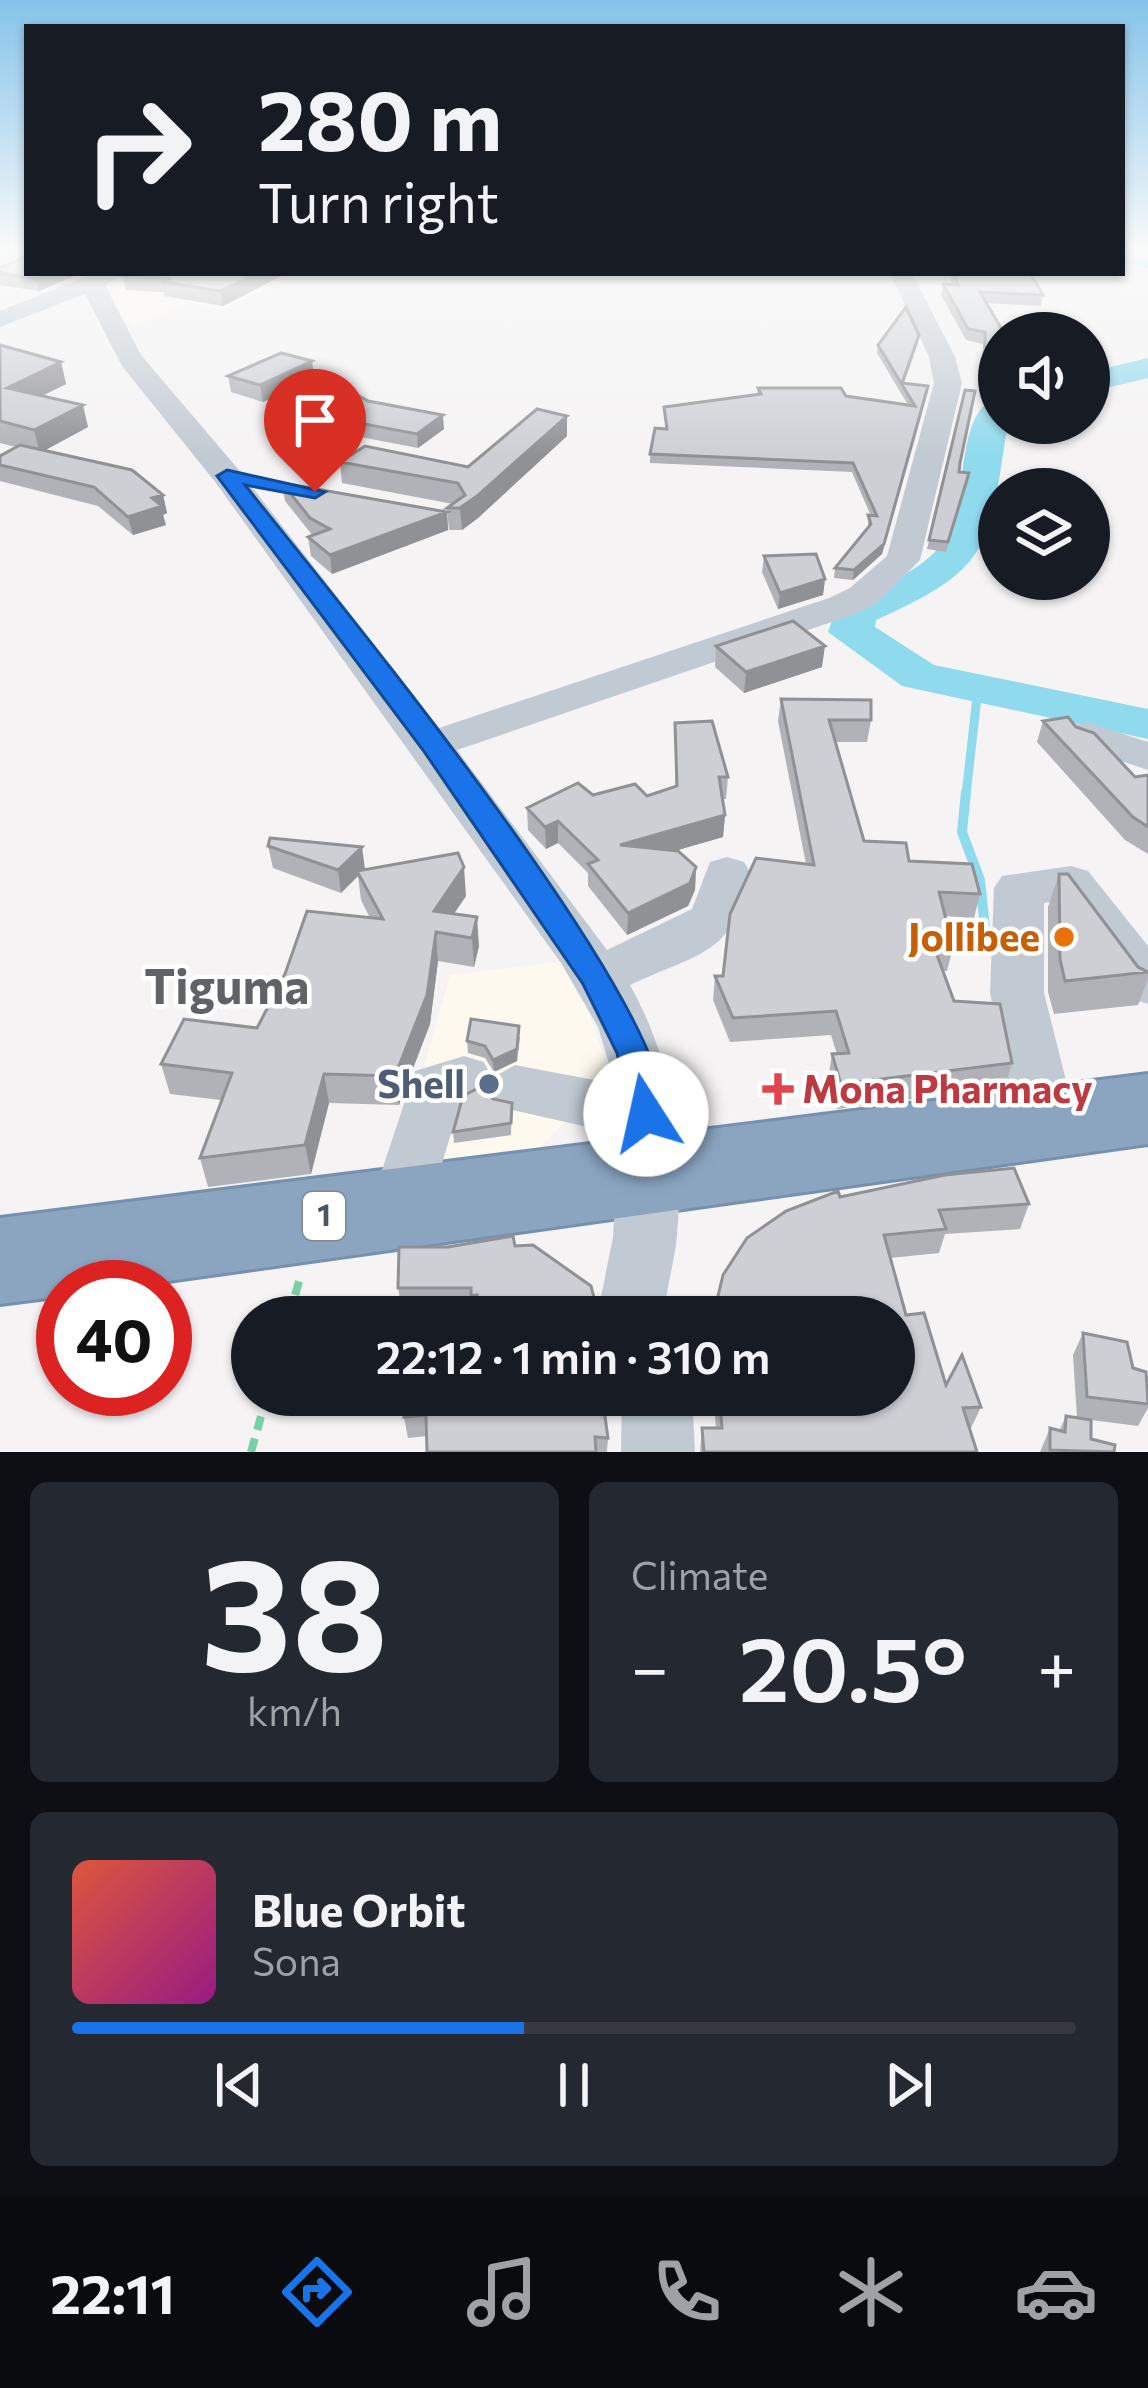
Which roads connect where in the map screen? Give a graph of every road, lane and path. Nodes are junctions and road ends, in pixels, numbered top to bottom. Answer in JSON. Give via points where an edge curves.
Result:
{"nodes":[{"id":1,"x":107,"y":321,"type":"edge"},
{"id":2,"x":924,"y":321,"type":"edge"},
{"id":3,"x":227,"y":476,"type":"junction"},
{"id":4,"x":271,"y":484,"type":"dead end"},
{"id":5,"x":1086,"y":736,"type":"edge"},
{"id":6,"x":433,"y":744,"type":"junction"},
{"id":7,"x":1148,"y":757,"type":"edge"},
{"id":8,"x":727,"y":874,"type":"dead end"},
{"id":9,"x":597,"y":977,"type":"junction"},
{"id":10,"x":1148,"y":984,"type":"edge"},
{"id":11,"x":1145,"y":1112,"type":"edge"},
{"id":12,"x":1046,"y":1120,"type":"junction"},
{"id":13,"x":646,"y":1177,"type":"junction"},
{"id":14,"x":401,"y":1206,"type":"junction"},
{"id":15,"x":0,"y":1261,"type":"edge"},
{"id":16,"x":631,"y":1296,"type":"edge"},
{"id":17,"x":654,"y":1296,"type":"edge"},
{"id":18,"x":261,"y":1416,"type":"edge"},
{"id":19,"x":630,"y":1416,"type":"edge"},
{"id":20,"x":657,"y":1416,"type":"edge"},
{"id":21,"x":250,"y":1452,"type":"edge"},
{"id":22,"x":630,"y":1452,"type":"edge"},
{"id":23,"x":658,"y":1452,"type":"edge"}],
"edges":[{"from":1,"to":3,"type":"street"},
{"from":2,"to":6,"type":"street","via":[[948,383],[903,560],[863,596]]},
{"from":3,"to":4,"type":"street"},
{"from":3,"to":6,"type":"street"},
{"from":5,"to":7,"type":"street"},
{"from":6,"to":9,"type":"street"},
{"from":8,"to":9,"type":"street","via":[[715,918],[701,930]]},
{"from":9,"to":13,"type":"street","via":[[635,1053]]},
{"from":10,"to":12,"type":"street","via":[[1071,883],[1018,888],[1017,993]]},
{"from":11,"to":12,"type":"highway","number":"1"},
{"from":12,"to":13,"type":"highway","number":"1"},
{"from":13,"to":14,"type":"highway","number":"1"},
{"from":13,"to":14,"type":"street","via":[[489,1084],[434,1088]]},
{"from":13,"to":16,"type":"street"},
{"from":13,"to":17,"type":"street"},
{"from":14,"to":15,"type":"highway","number":"1"},
{"from":18,"to":21,"type":"path"},
{"from":19,"to":22,"type":"street"},
{"from":20,"to":23,"type":"street"}]}
